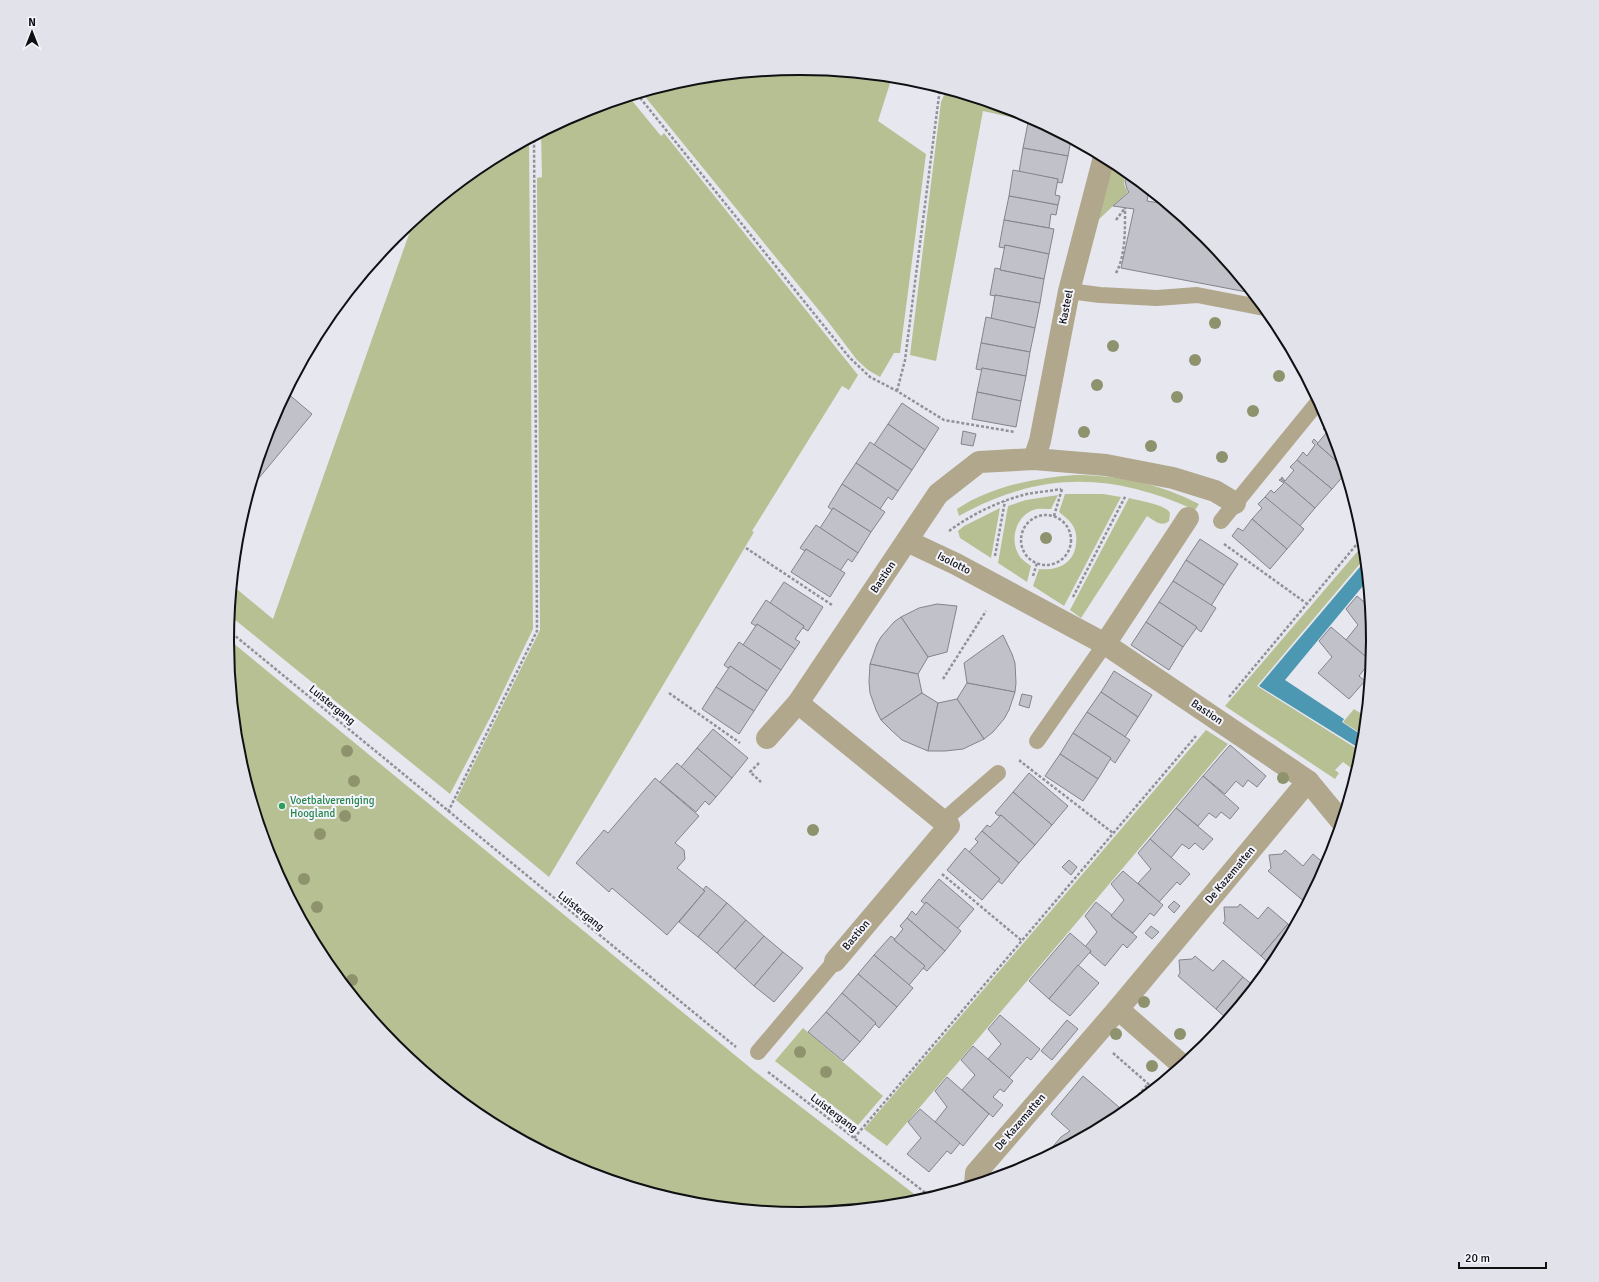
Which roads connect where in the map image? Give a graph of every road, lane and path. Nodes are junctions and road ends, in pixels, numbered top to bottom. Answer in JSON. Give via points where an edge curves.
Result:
{"nodes":[{"id":1,"x":939,"y":93,"type":"edge"},
{"id":2,"x":640,"y":98,"type":"edge"},
{"id":3,"x":534,"y":141,"type":"edge"},
{"id":4,"x":1102,"y":163,"type":"edge"},
{"id":5,"x":1116,"y":221,"type":"dead end"},
{"id":6,"x":1114,"y":275,"type":"dead end"},
{"id":7,"x":1069,"y":291,"type":"junction"},
{"id":8,"x":1256,"y":306,"type":"edge"},
{"id":9,"x":897,"y":391,"type":"junction"},
{"id":10,"x":1314,"y":407,"type":"edge"},
{"id":11,"x":1041,"y":436,"type":"junction"},
{"id":12,"x":1034,"y":459,"type":"junction"},
{"id":13,"x":1062,"y":489,"type":"junction"},
{"id":14,"x":1070,"y":489,"type":"dead end"},
{"id":15,"x":1121,"y":492,"type":"dead end"},
{"id":16,"x":1005,"y":501,"type":"junction"},
{"id":17,"x":1235,"y":503,"type":"junction"},
{"id":18,"x":1054,"y":516,"type":"junction"},
{"id":19,"x":1188,"y":518,"type":"joint"},
{"id":20,"x":1221,"y":521,"type":"dead end"},
{"id":21,"x":1357,"y":544,"type":"edge"},
{"id":22,"x":916,"y":545,"type":"junction"},
{"id":23,"x":746,"y":548,"type":"dead end"},
{"id":24,"x":995,"y":585,"type":"junction"},
{"id":25,"x":1306,"y":604,"type":"junction"},
{"id":26,"x":855,"y":618,"type":"junction"},
{"id":27,"x":1061,"y":621,"type":"junction"},
{"id":28,"x":234,"y":635,"type":"edge"},
{"id":29,"x":1105,"y":644,"type":"junction"},
{"id":30,"x":943,"y":678,"type":"dead end"},
{"id":31,"x":1234,"y":690,"type":"dead end"},
{"id":32,"x":669,"y":693,"type":"dead end"},
{"id":33,"x":798,"y":703,"type":"junction"},
{"id":34,"x":1212,"y":716,"type":"junction"},
{"id":35,"x":767,"y":738,"type":"dead end"},
{"id":36,"x":1037,"y":741,"type":"joint"},
{"id":37,"x":742,"y":744,"type":"dead end"},
{"id":38,"x":757,"y":765,"type":"dead end"},
{"id":39,"x":998,"y":773,"type":"dead end"},
{"id":40,"x":1308,"y":781,"type":"junction"},
{"id":41,"x":762,"y":782,"type":"dead end"},
{"id":42,"x":448,"y":812,"type":"junction"},
{"id":43,"x":1337,"y":816,"type":"edge"},
{"id":44,"x":943,"y":821,"type":"junction"},
{"id":45,"x":1113,"y":833,"type":"junction"},
{"id":46,"x":922,"y":857,"type":"junction"},
{"id":47,"x":1021,"y":940,"type":"junction"},
{"id":48,"x":835,"y":961,"type":"joint"},
{"id":49,"x":1118,"y":1009,"type":"junction"},
{"id":50,"x":1094,"y":1037,"type":"junction"},
{"id":51,"x":738,"y":1050,"type":"dead end"},
{"id":52,"x":758,"y":1052,"type":"dead end"},
{"id":53,"x":1178,"y":1062,"type":"edge"},
{"id":54,"x":763,"y":1069,"type":"dead end"},
{"id":55,"x":1148,"y":1084,"type":"joint"},
{"id":56,"x":1141,"y":1092,"type":"edge"},
{"id":57,"x":854,"y":1138,"type":"junction"},
{"id":58,"x":975,"y":1179,"type":"edge"},
{"id":59,"x":925,"y":1193,"type":"edge"}],
"edges":[{"from":1,"to":9,"type":"path","via":[[905,360]]},
{"from":2,"to":9,"type":"path","via":[[849,357],[870,377]]},
{"from":3,"to":42,"type":"path","via":[[536,631]]},
{"from":4,"to":7,"type":"street","name":"Kasteel"},
{"from":5,"to":6,"type":"path","via":[[1125,208],[1124,237],[1119,265]]},
{"from":7,"to":8,"type":"lane","via":[[1157,298],[1197,295]]},
{"from":7,"to":11,"type":"street","name":"Kasteel"},
{"from":9,"to":11,"type":"path","via":[[944,420]]},
{"from":10,"to":17,"type":"lane"},
{"from":11,"to":12,"type":"street","name":"Kasteel"},
{"from":12,"to":17,"type":"street","via":[[1106,465],[1173,478],[1215,491]]},
{"from":12,"to":22,"type":"street","name":"Bastion","via":[[979,462],[938,494]]},
{"from":13,"to":14,"type":"path"},
{"from":13,"to":16,"type":"path","via":[[1028,494]]},
{"from":13,"to":18,"type":"path"},
{"from":15,"to":27,"type":"path","via":[[1127,493]]},
{"from":16,"to":22,"type":"path"},
{"from":16,"to":24,"type":"path"},
{"from":17,"to":20,"type":"lane"},
{"from":18,"to":18,"type":"path","via":[[1065,523],[1072,535],[1070,548],[1063,559],[1050,565],[1037,563],[1027,556],[1024,550],[1023,531],[1030,521],[1041,515]]},
{"from":19,"to":25,"type":"path"},
{"from":19,"to":29,"type":"street"},
{"from":21,"to":25,"type":"path"},
{"from":22,"to":24,"type":"street","name":"Isolotto"},
{"from":22,"to":26,"type":"street","name":"Bastion"},
{"from":23,"to":26,"type":"path"},
{"from":24,"to":27,"type":"street","name":"Bastion"},
{"from":24,"to":30,"type":"path","via":[[994,599]]},
{"from":25,"to":31,"type":"path"},
{"from":26,"to":33,"type":"street","name":"Bastion"},
{"from":27,"to":29,"type":"street","name":"Bastion"},
{"from":28,"to":42,"type":"path","name":"Luistergang"},
{"from":29,"to":34,"type":"street","name":"Bastion"},
{"from":29,"to":36,"type":"lane"},
{"from":32,"to":37,"type":"path"},
{"from":33,"to":35,"type":"street","name":"Bastion"},
{"from":33,"to":44,"type":"street"},
{"from":34,"to":40,"type":"street","name":"Bastion"},
{"from":34,"to":45,"type":"path"},
{"from":36,"to":45,"type":"path","via":[[1020,761]]},
{"from":38,"to":41,"type":"path","via":[[750,772]]},
{"from":39,"to":44,"type":"lane"},
{"from":40,"to":43,"type":"street"},
{"from":40,"to":49,"type":"street","name":"De Kazematten"},
{"from":42,"to":51,"type":"path","name":"Luistergang"},
{"from":44,"to":46,"type":"street","name":"Bastion","via":[[949,826]]},
{"from":45,"to":47,"type":"path"},
{"from":46,"to":47,"type":"path"},
{"from":46,"to":48,"type":"street","name":"Bastion"},
{"from":47,"to":57,"type":"path"},
{"from":48,"to":52,"type":"lane","name":"Bastion"},
{"from":49,"to":50,"type":"street","name":"De Kazematten"},
{"from":49,"to":53,"type":"street"},
{"from":50,"to":55,"type":"path"},
{"from":50,"to":58,"type":"street","name":"De Kazematten","via":[[976,1173]]},
{"from":54,"to":57,"type":"path","name":"Luistergang"},
{"from":55,"to":56,"type":"path"},
{"from":57,"to":59,"type":"path","name":"Luistergang"}]}
